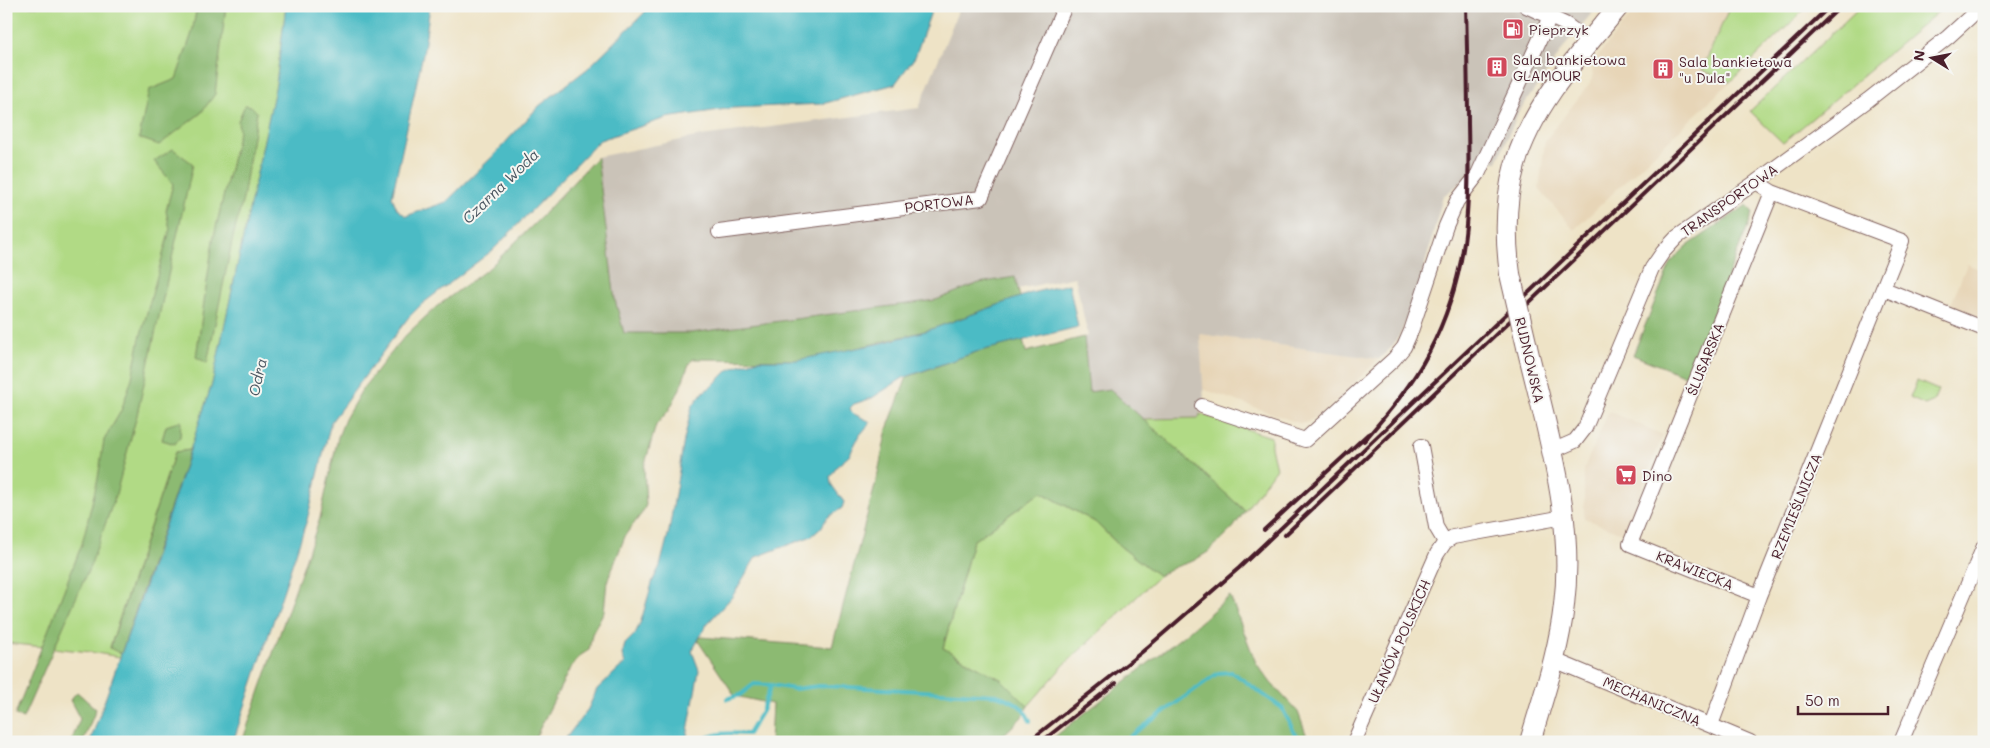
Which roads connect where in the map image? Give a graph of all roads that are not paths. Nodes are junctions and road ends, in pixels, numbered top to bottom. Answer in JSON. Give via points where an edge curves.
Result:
{"nodes":[{"id":1,"x":1065,"y":6,"type":"edge"},
{"id":2,"x":1526,"y":6,"type":"edge"},
{"id":3,"x":1619,"y":6,"type":"edge"},
{"id":4,"x":1982,"y":6,"type":"edge"},
{"id":5,"x":1550,"y":17,"type":"junction"},
{"id":6,"x":1590,"y":42,"type":"junction"},
{"id":7,"x":1756,"y":182,"type":"junction"},
{"id":8,"x":1772,"y":192,"type":"junction"},
{"id":9,"x":719,"y":232,"type":"dead end"},
{"id":10,"x":1884,"y":289,"type":"junction"},
{"id":11,"x":1984,"y":329,"type":"edge"},
{"id":12,"x":1202,"y":406,"type":"dead end"},
{"id":13,"x":1422,"y":446,"type":"dead end"},
{"id":14,"x":1552,"y":451,"type":"junction"},
{"id":15,"x":1564,"y":517,"type":"junction"},
{"id":16,"x":1445,"y":542,"type":"junction"},
{"id":17,"x":1630,"y":544,"type":"joint"},
{"id":18,"x":1984,"y":546,"type":"edge"},
{"id":19,"x":1759,"y":596,"type":"junction"},
{"id":20,"x":1554,"y":660,"type":"junction"},
{"id":21,"x":1711,"y":725,"type":"junction"},
{"id":22,"x":1354,"y":742,"type":"edge"},
{"id":23,"x":1530,"y":742,"type":"edge"},
{"id":24,"x":1750,"y":742,"type":"edge"},
{"id":25,"x":1901,"y":742,"type":"edge"}],
"edges":[{"from":1,"to":9,"type":"street","name":"PORTOWA","via":[[981,198]]},
{"from":2,"to":5,"type":"street"},
{"from":3,"to":6,"type":"main road","name":"RUDNOWSKA"},
{"from":4,"to":7,"type":"street","name":"TRANSPORTOWA","via":[[1868,100]]},
{"from":5,"to":6,"type":"street"},
{"from":5,"to":12,"type":"street","via":[[1478,174],[1457,201],[1404,347],[1305,440]]},
{"from":6,"to":14,"type":"main road","name":"RUDNOWSKA","bridge":true,"via":[[1535,117],[1523,141],[1514,165],[1507,220],[1510,274]]},
{"from":7,"to":8,"type":"street"},
{"from":7,"to":14,"type":"street","name":"TRANSPORTOWA","via":[[1677,237],[1663,252],[1652,268],[1585,428],[1575,441]]},
{"from":8,"to":10,"type":"street","name":"RZEMIEŚLNICZA","via":[[1902,241]]},
{"from":8,"to":17,"type":"street","name":"ŚLUSARSKA"},
{"from":10,"to":11,"type":"street"},
{"from":10,"to":19,"type":"street","name":"RZEMIEŚLNICZA"},
{"from":13,"to":16,"type":"street","via":[[1436,527]]},
{"from":14,"to":15,"type":"main road","name":"RUDNOWSKA"},
{"from":15,"to":16,"type":"street","via":[[1453,537]]},
{"from":15,"to":20,"type":"main road","name":"RUDNOWSKA","via":[[1564,604]]},
{"from":16,"to":22,"type":"street","name":"UŁANÓW POLSKICH"},
{"from":17,"to":19,"type":"street","name":"KRAWIECKA"},
{"from":18,"to":25,"type":"street"},
{"from":19,"to":21,"type":"street","name":"RZEMIEŚLNICZA"},
{"from":20,"to":21,"type":"street","name":"MECHANICZNA"},
{"from":20,"to":23,"type":"main road","name":"RUDNOWSKA"},
{"from":21,"to":24,"type":"street","name":"MECHANICZNA"}]}
